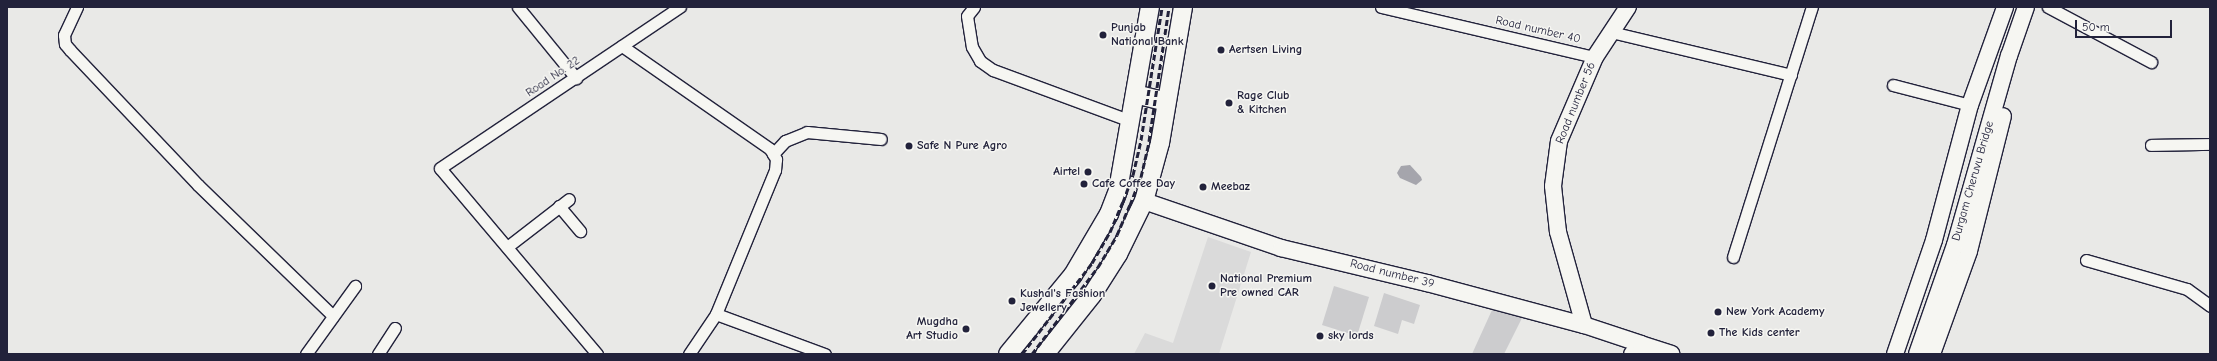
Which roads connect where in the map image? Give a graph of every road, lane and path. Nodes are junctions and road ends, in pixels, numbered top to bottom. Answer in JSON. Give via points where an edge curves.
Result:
{"nodes":[{"id":1,"x":77,"y":7,"type":"edge"},
{"id":2,"x":518,"y":7,"type":"edge"},
{"id":3,"x":680,"y":7,"type":"edge"},
{"id":4,"x":974,"y":7,"type":"edge"},
{"id":5,"x":1150,"y":7,"type":"edge"},
{"id":6,"x":1183,"y":7,"type":"edge"},
{"id":7,"x":1385,"y":7,"type":"edge"},
{"id":8,"x":1628,"y":7,"type":"edge"},
{"id":9,"x":1812,"y":7,"type":"edge"},
{"id":10,"x":2005,"y":7,"type":"edge"},
{"id":11,"x":2012,"y":7,"type":"edge"},
{"id":12,"x":2026,"y":7,"type":"edge"},
{"id":13,"x":2033,"y":7,"type":"edge"},
{"id":14,"x":2048,"y":7,"type":"edge"},
{"id":15,"x":1610,"y":32,"type":"junction"},
{"id":16,"x":622,"y":46,"type":"junction"},
{"id":17,"x":1595,"y":57,"type":"junction"},
{"id":18,"x":2151,"y":62,"type":"dead end"},
{"id":19,"x":1791,"y":75,"type":"junction"},
{"id":20,"x":576,"y":78,"type":"junction"},
{"id":21,"x":1893,"y":85,"type":"dead end"},
{"id":22,"x":1135,"y":94,"type":"junction"},
{"id":23,"x":1166,"y":102,"type":"junction"},
{"id":24,"x":1970,"y":105,"type":"junction"},
{"id":25,"x":1131,"y":121,"type":"junction"},
{"id":26,"x":881,"y":139,"type":"dead end"},
{"id":27,"x":2152,"y":144,"type":"dead end"},
{"id":28,"x":2210,"y":144,"type":"edge"},
{"id":29,"x":773,"y":154,"type":"junction"},
{"id":30,"x":569,"y":199,"type":"dead end"},
{"id":31,"x":1144,"y":201,"type":"junction"},
{"id":32,"x":559,"y":206,"type":"junction"},
{"id":33,"x":580,"y":230,"type":"dead end"},
{"id":34,"x":506,"y":247,"type":"junction"},
{"id":35,"x":1733,"y":257,"type":"dead end"},
{"id":36,"x":2086,"y":260,"type":"dead end"},
{"id":37,"x":355,"y":286,"type":"dead end"},
{"id":38,"x":2210,"y":306,"type":"edge"},
{"id":39,"x":716,"y":314,"type":"junction"},
{"id":40,"x":333,"y":316,"type":"junction"},
{"id":41,"x":1584,"y":325,"type":"junction"},
{"id":42,"x":395,"y":328,"type":"dead end"},
{"id":43,"x":1636,"y":349,"type":"edge"},
{"id":44,"x":306,"y":354,"type":"edge"},
{"id":45,"x":378,"y":354,"type":"edge"},
{"id":46,"x":597,"y":354,"type":"edge"},
{"id":47,"x":689,"y":354,"type":"edge"},
{"id":48,"x":825,"y":354,"type":"edge"},
{"id":49,"x":1008,"y":354,"type":"edge"},
{"id":50,"x":1045,"y":354,"type":"edge"},
{"id":51,"x":1671,"y":354,"type":"edge"},
{"id":52,"x":1895,"y":354,"type":"edge"},
{"id":53,"x":1903,"y":354,"type":"edge"},
{"id":54,"x":1917,"y":354,"type":"edge"},
{"id":55,"x":1932,"y":354,"type":"edge"}],
"edges":[{"from":1,"to":40,"type":"street","via":[[64,35],[65,44],[198,185]]},
{"from":2,"to":20,"type":"street"},
{"from":3,"to":16,"type":"street","name":"Road No. 22"},
{"from":4,"to":25,"type":"street","via":[[967,16],[972,47],[980,61],[993,70]]},
{"from":5,"to":22,"type":"main road"},
{"from":6,"to":23,"type":"main road"},
{"from":7,"to":17,"type":"street","name":"Road number 40"},
{"from":8,"to":15,"type":"main road","name":"Road number 56"},
{"from":9,"to":19,"type":"street"},
{"from":10,"to":24,"type":"main road"},
{"from":11,"to":53,"type":"main road","name":"Durgam Cheruvu Bridge","via":[[1997,48],[1944,235]]},
{"from":12,"to":54,"type":"main road","name":"Durgam Cheruvu Bridge","via":[[2009,56],[1955,244]]},
{"from":13,"to":55,"type":"main road","via":[[1969,251]]},
{"from":14,"to":18,"type":"street"},
{"from":15,"to":17,"type":"main road","name":"Road number 56"},
{"from":15,"to":19,"type":"street"},
{"from":16,"to":20,"type":"street","name":"Road No. 22"},
{"from":16,"to":29,"type":"street","via":[[770,149]]},
{"from":17,"to":41,"type":"main road","name":"Road number 56","via":[[1559,141],[1553,186],[1558,232]]},
{"from":19,"to":35,"type":"street"},
{"from":20,"to":34,"type":"street","name":"Road No. 22","via":[[440,168]]},
{"from":21,"to":24,"type":"street"},
{"from":22,"to":23,"type":"main road"},
{"from":22,"to":25,"type":"main road"},
{"from":23,"to":31,"type":"main road","via":[[1160,143]]},
{"from":24,"to":52,"type":"main road","via":[[1934,240]]},
{"from":25,"to":49,"type":"main road","via":[[1118,190],[1109,214],[1073,275]]},
{"from":26,"to":29,"type":"street","via":[[806,132],[785,141]]},
{"from":27,"to":28,"type":"street"},
{"from":29,"to":39,"type":"street","via":[[775,170]]},
{"from":30,"to":32,"type":"street"},
{"from":31,"to":41,"type":"main road","name":"Road number 39","via":[[1281,248],[1413,279]]},
{"from":31,"to":50,"type":"main road","via":[[1103,278]]},
{"from":32,"to":33,"type":"street"},
{"from":32,"to":34,"type":"street"},
{"from":34,"to":46,"type":"street"},
{"from":36,"to":38,"type":"street","via":[[2187,289]]},
{"from":37,"to":40,"type":"street"},
{"from":39,"to":47,"type":"street"},
{"from":39,"to":48,"type":"street"},
{"from":40,"to":44,"type":"street"},
{"from":41,"to":43,"type":"main road","name":"Road number 39"},
{"from":42,"to":45,"type":"street"},
{"from":43,"to":51,"type":"main road","name":"Road number 39"}]}
